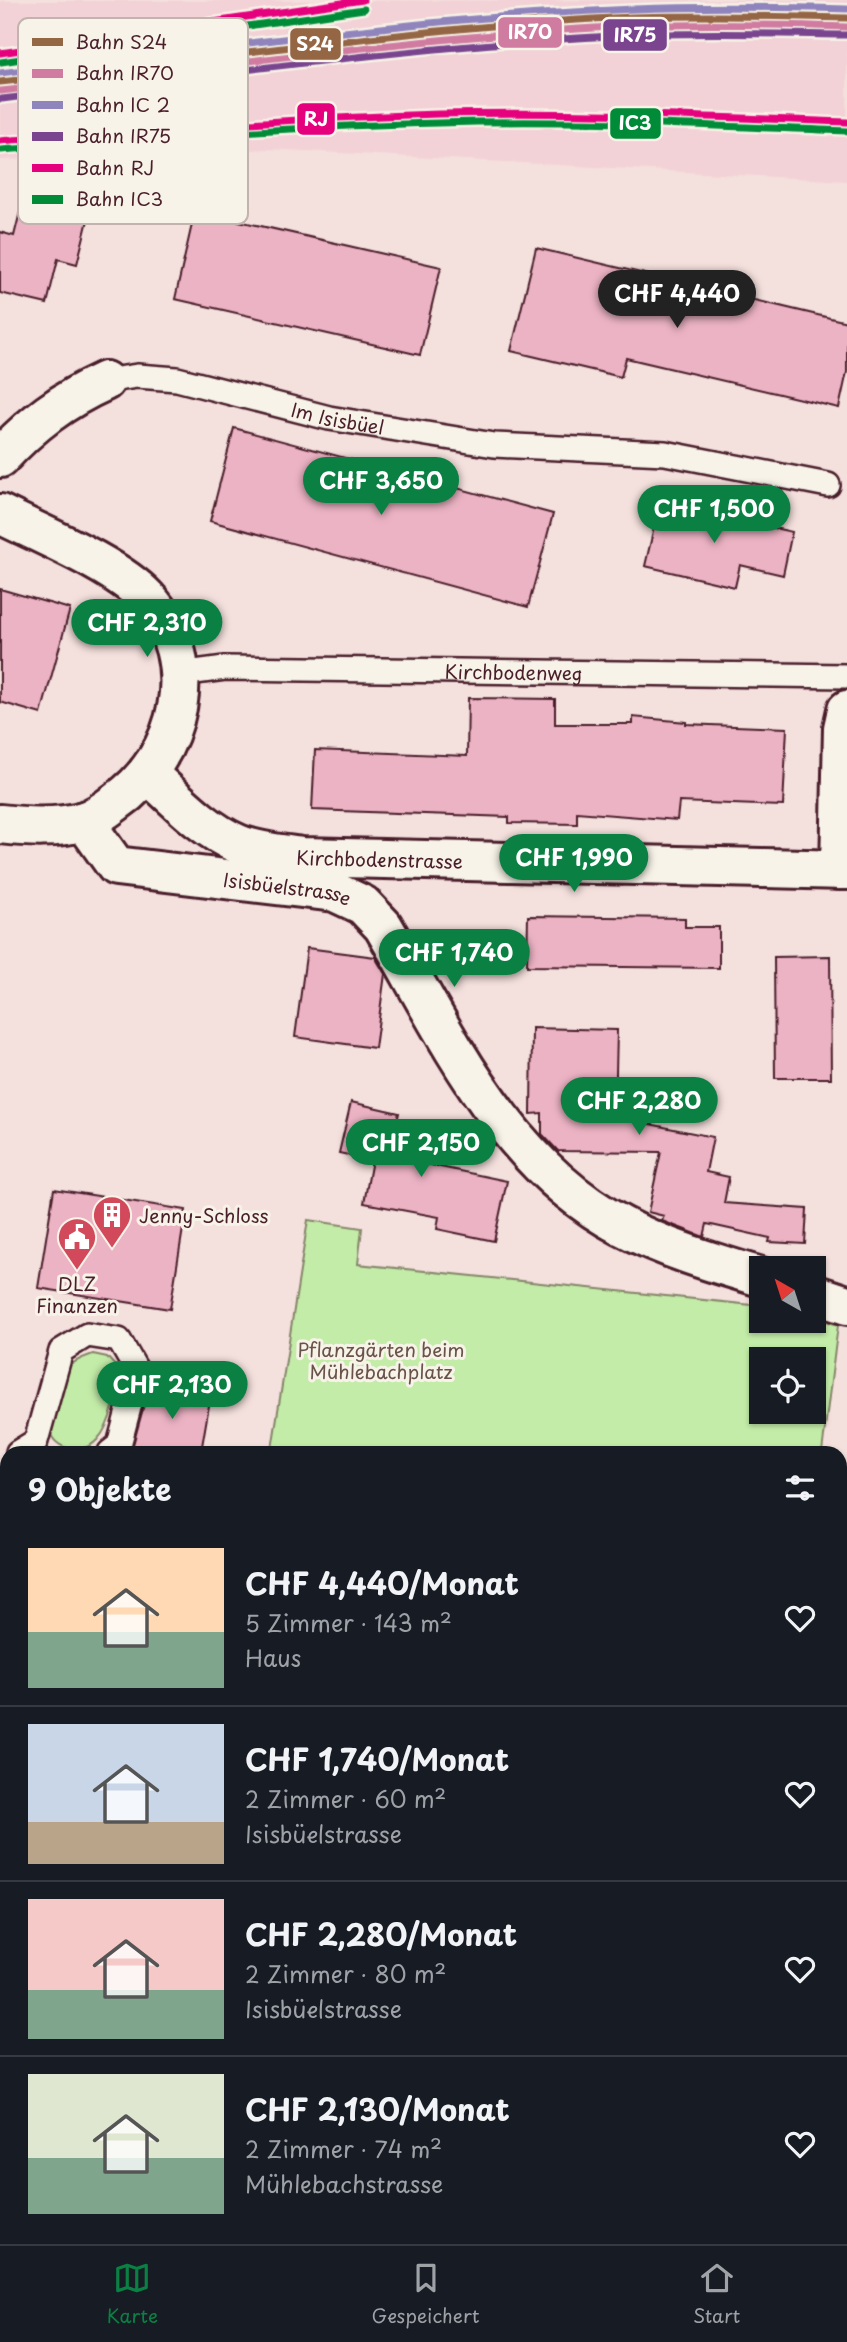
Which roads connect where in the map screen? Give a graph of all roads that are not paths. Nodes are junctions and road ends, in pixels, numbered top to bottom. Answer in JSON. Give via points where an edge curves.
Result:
{"nodes":[{"id":1,"x":105,"y":381,"type":"joint"},
{"id":2,"x":0,"y":458,"type":"edge"},
{"id":3,"x":828,"y":485,"type":"dead end"},
{"id":4,"x":0,"y":514,"type":"edge"},
{"id":5,"x":180,"y":674,"type":"junction"},
{"id":6,"x":847,"y":676,"type":"edge"},
{"id":7,"x":847,"y":710,"type":"edge"},
{"id":8,"x":147,"y":773,"type":"junction"},
{"id":9,"x":84,"y":821,"type":"junction"},
{"id":10,"x":0,"y":824,"type":"edge"},
{"id":11,"x":844,"y":870,"type":"edge"},
{"id":12,"x":749,"y":1274,"type":"edge"},
{"id":13,"x":826,"y":1298,"type":"edge"},
{"id":14,"x":847,"y":1305,"type":"edge"},
{"id":15,"x":34,"y":1446,"type":"edge"},
{"id":16,"x":119,"y":1446,"type":"edge"}],
"edges":[{"from":1,"to":2,"type":"street","name":"Im Isisbüel","via":[[61,403],[31,425]]},
{"from":1,"to":3,"type":"lane","name":"Im Isisbüel","via":[[137,376],[177,379],[329,418],[494,445],[665,453]]},
{"from":4,"to":5,"type":"street","via":[[122,579],[147,598],[163,620]]},
{"from":5,"to":6,"type":"lane","name":"Kirchbodenweg","via":[[225,668]]},
{"from":5,"to":8,"type":"street","via":[[174,726]]},
{"from":7,"to":11,"type":"street","via":[[843,728]]},
{"from":8,"to":9,"type":"street","via":[[129,794]]},
{"from":8,"to":11,"type":"street","name":"Kirchbodenstrasse","via":[[236,844],[266,852],[302,857]]},
{"from":9,"to":10,"type":"street","via":[[29,827]]},
{"from":9,"to":12,"type":"street","name":"Isisbüelstrasse","via":[[116,866],[335,892],[363,905],[383,926],[479,1090],[525,1150],[620,1225],[675,1251]]},
{"from":13,"to":14,"type":"street"},
{"from":15,"to":16,"type":"lane","via":[[61,1351],[86,1335],[119,1340],[138,1373]]}]}
